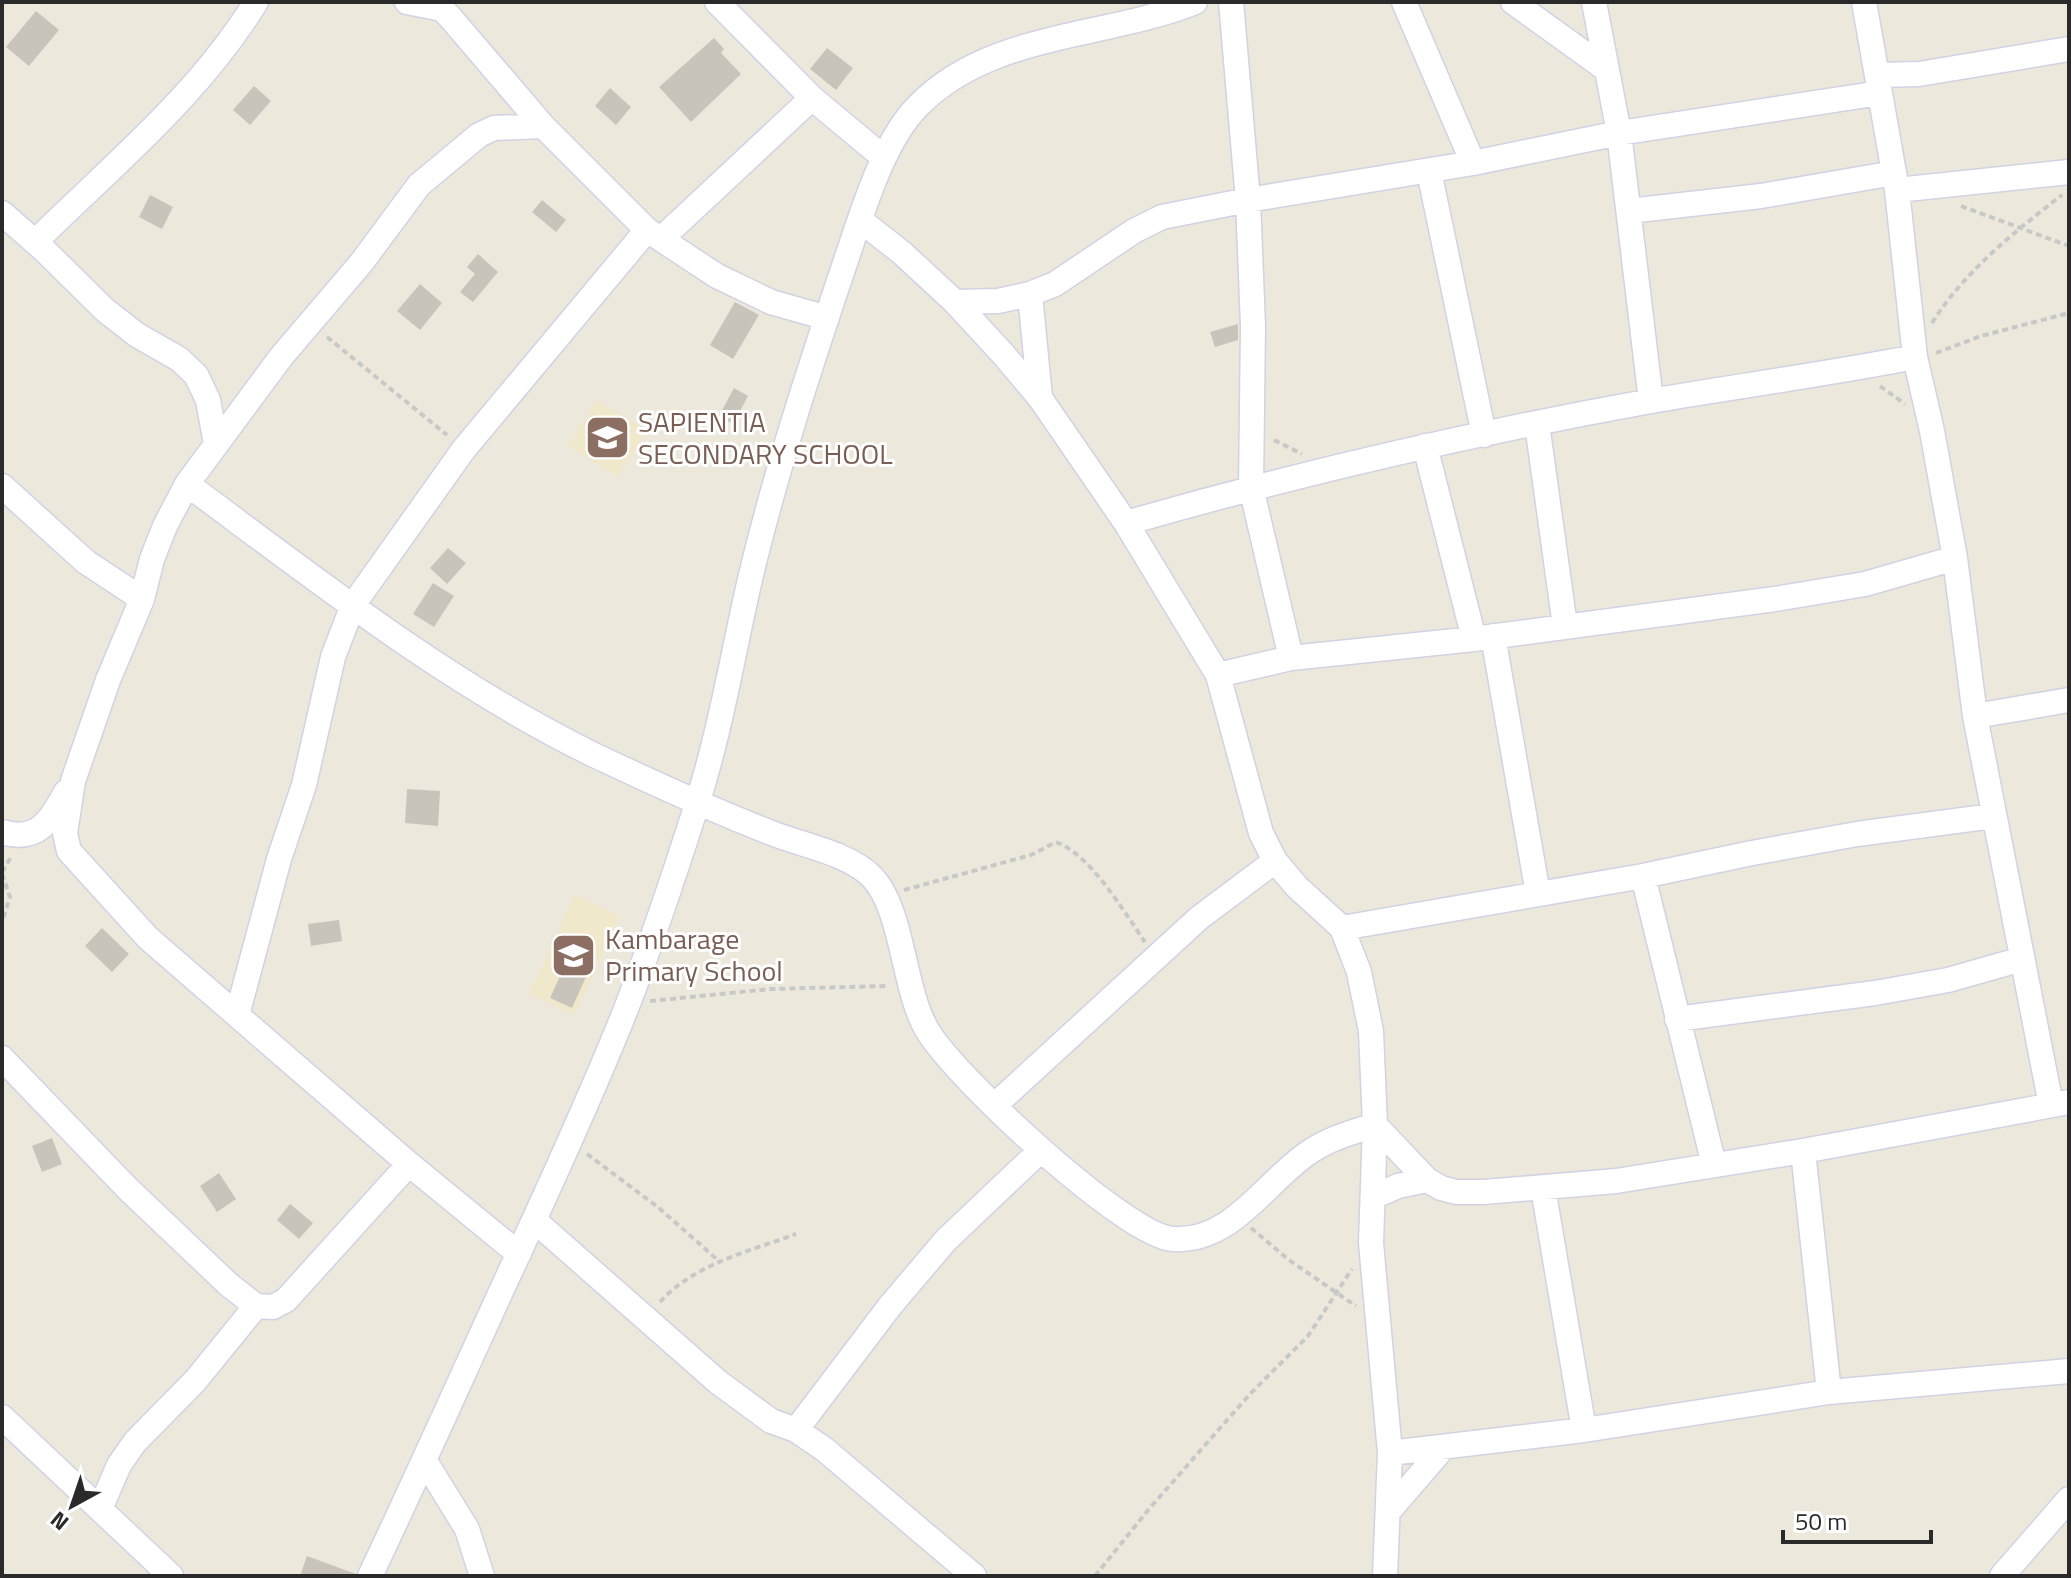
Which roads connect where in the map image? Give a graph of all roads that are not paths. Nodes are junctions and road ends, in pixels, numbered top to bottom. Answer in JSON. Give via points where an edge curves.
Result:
{"nodes":[{"id":1,"x":256,"y":2,"type":"edge"},
{"id":2,"x":407,"y":2,"type":"edge"},
{"id":3,"x":717,"y":2,"type":"edge"},
{"id":4,"x":1195,"y":2,"type":"edge"},
{"id":5,"x":1231,"y":2,"type":"edge"},
{"id":6,"x":1404,"y":2,"type":"edge"},
{"id":7,"x":1513,"y":2,"type":"edge"},
{"id":8,"x":1594,"y":2,"type":"edge"},
{"id":9,"x":1864,"y":2,"type":"edge"},
{"id":10,"x":436,"y":4,"type":"edge"},
{"id":11,"x":1157,"y":8,"type":"edge"},
{"id":12,"x":2069,"y":49,"type":"edge"},
{"id":13,"x":1606,"y":69,"type":"junction"},
{"id":14,"x":1879,"y":84,"type":"junction"},
{"id":15,"x":812,"y":98,"type":"junction"},
{"id":16,"x":543,"y":126,"type":"junction"},
{"id":17,"x":1619,"y":133,"type":"junction"},
{"id":18,"x":884,"y":158,"type":"junction"},
{"id":19,"x":1473,"y":163,"type":"junction"},
{"id":20,"x":1429,"y":171,"type":"junction"},
{"id":21,"x":2069,"y":172,"type":"edge"},
{"id":22,"x":1896,"y":182,"type":"junction"},
{"id":23,"x":1248,"y":200,"type":"junction"},
{"id":24,"x":1629,"y":211,"type":"junction"},
{"id":25,"x":2,"y":213,"type":"edge"},
{"id":26,"x":860,"y":220,"type":"junction"},
{"id":27,"x":654,"y":235,"type":"junction"},
{"id":28,"x":35,"y":242,"type":"junction"},
{"id":29,"x":1030,"y":294,"type":"junction"},
{"id":30,"x":955,"y":302,"type":"junction"},
{"id":31,"x":827,"y":318,"type":"junction"},
{"id":32,"x":1915,"y":359,"type":"junction"},
{"id":33,"x":1040,"y":398,"type":"junction"},
{"id":34,"x":1651,"y":401,"type":"junction"},
{"id":35,"x":1537,"y":424,"type":"junction"},
{"id":36,"x":1484,"y":435,"type":"junction"},
{"id":37,"x":216,"y":444,"type":"junction"},
{"id":38,"x":1425,"y":446,"type":"junction"},
{"id":39,"x":187,"y":484,"type":"junction"},
{"id":40,"x":2,"y":486,"type":"edge"},
{"id":41,"x":1251,"y":487,"type":"junction"},
{"id":42,"x":1126,"y":523,"type":"junction"},
{"id":43,"x":1955,"y":558,"type":"junction"},
{"id":44,"x":142,"y":599,"type":"junction"},
{"id":45,"x":353,"y":605,"type":"junction"},
{"id":46,"x":1565,"y":626,"type":"junction"},
{"id":47,"x":1483,"y":638,"type":"junction"},
{"id":48,"x":1291,"y":658,"type":"junction"},
{"id":49,"x":1218,"y":675,"type":"junction"},
{"id":50,"x":2069,"y":700,"type":"edge"},
{"id":51,"x":1975,"y":716,"type":"junction"},
{"id":52,"x":73,"y":781,"type":"junction"},
{"id":53,"x":698,"y":801,"type":"junction"},
{"id":54,"x":1993,"y":816,"type":"junction"},
{"id":55,"x":12,"y":834,"type":"edge"},
{"id":56,"x":69,"y":851,"type":"junction"},
{"id":57,"x":1275,"y":861,"type":"junction"},
{"id":58,"x":1643,"y":876,"type":"junction"},
{"id":59,"x":1538,"y":894,"type":"junction"},
{"id":60,"x":1342,"y":928,"type":"junction"},
{"id":61,"x":2022,"y":959,"type":"junction"},
{"id":62,"x":237,"y":1015,"type":"junction"},
{"id":63,"x":1677,"y":1019,"type":"junction"},
{"id":64,"x":2,"y":1058,"type":"edge"},
{"id":65,"x":2060,"y":1103,"type":"edge"},
{"id":66,"x":994,"y":1106,"type":"junction"},
{"id":67,"x":1375,"y":1125,"type":"junction"},
{"id":68,"x":1040,"y":1151,"type":"junction"},
{"id":69,"x":1803,"y":1151,"type":"junction"},
{"id":70,"x":409,"y":1164,"type":"junction"},
{"id":71,"x":1714,"y":1165,"type":"junction"},
{"id":72,"x":1427,"y":1180,"type":"junction"},
{"id":73,"x":1543,"y":1188,"type":"junction"},
{"id":74,"x":1373,"y":1197,"type":"junction"},
{"id":75,"x":535,"y":1221,"type":"junction"},
{"id":76,"x":519,"y":1254,"type":"junction"},
{"id":77,"x":256,"y":1306,"type":"junction"},
{"id":78,"x":2069,"y":1371,"type":"edge"},
{"id":79,"x":1829,"y":1392,"type":"junction"},
{"id":80,"x":2,"y":1417,"type":"edge"},
{"id":81,"x":796,"y":1430,"type":"junction"},
{"id":82,"x":1584,"y":1430,"type":"junction"},
{"id":83,"x":1444,"y":1447,"type":"junction"},
{"id":84,"x":1390,"y":1453,"type":"junction"},
{"id":85,"x":425,"y":1461,"type":"junction"},
{"id":86,"x":2069,"y":1499,"type":"edge"},
{"id":87,"x":100,"y":1509,"type":"junction"},
{"id":88,"x":1388,"y":1512,"type":"junction"},
{"id":89,"x":171,"y":1576,"type":"edge"},
{"id":90,"x":370,"y":1576,"type":"edge"},
{"id":91,"x":482,"y":1576,"type":"edge"},
{"id":92,"x":974,"y":1576,"type":"edge"},
{"id":93,"x":1385,"y":1576,"type":"edge"},
{"id":94,"x":2002,"y":1576,"type":"edge"}],
"edges":[{"from":1,"to":28,"type":"street","via":[[219,57],[160,123]]},
{"from":2,"to":10,"type":"street"},
{"from":3,"to":15,"type":"street"},
{"from":4,"to":11,"type":"street"},
{"from":5,"to":23,"type":"street"},
{"from":6,"to":19,"type":"street"},
{"from":7,"to":13,"type":"street"},
{"from":8,"to":13,"type":"street"},
{"from":9,"to":14,"type":"street"},
{"from":10,"to":16,"type":"street"},
{"from":11,"to":18,"type":"street","via":[[990,58],[948,78],[913,110]]},
{"from":12,"to":14,"type":"street"},
{"from":13,"to":17,"type":"street"},
{"from":14,"to":17,"type":"street"},
{"from":14,"to":22,"type":"street"},
{"from":15,"to":18,"type":"street"},
{"from":15,"to":27,"type":"street"},
{"from":16,"to":27,"type":"street"},
{"from":16,"to":37,"type":"street","via":[[494,128],[461,148],[419,185]]},
{"from":17,"to":19,"type":"street"},
{"from":17,"to":24,"type":"street"},
{"from":18,"to":26,"type":"street"},
{"from":19,"to":20,"type":"street"},
{"from":20,"to":23,"type":"street"},
{"from":20,"to":36,"type":"street"},
{"from":21,"to":22,"type":"street"},
{"from":22,"to":24,"type":"street"},
{"from":22,"to":32,"type":"street"},
{"from":23,"to":29,"type":"street","via":[[1162,217]]},
{"from":23,"to":41,"type":"street"},
{"from":24,"to":34,"type":"street"},
{"from":25,"to":28,"type":"street"},
{"from":26,"to":30,"type":"street"},
{"from":26,"to":31,"type":"street"},
{"from":27,"to":31,"type":"street","via":[[717,276],[771,302]]},
{"from":27,"to":45,"type":"street","via":[[464,449]]},
{"from":28,"to":37,"type":"street","via":[[105,310],[196,375],[208,400]]},
{"from":29,"to":30,"type":"street"},
{"from":29,"to":33,"type":"street"},
{"from":30,"to":33,"type":"street"},
{"from":31,"to":53,"type":"street","via":[[783,455]]},
{"from":32,"to":34,"type":"street"},
{"from":32,"to":43,"type":"street"},
{"from":33,"to":42,"type":"street"},
{"from":34,"to":35,"type":"street"},
{"from":35,"to":36,"type":"street"},
{"from":35,"to":46,"type":"street"},
{"from":36,"to":38,"type":"street"},
{"from":37,"to":39,"type":"street"},
{"from":38,"to":41,"type":"street"},
{"from":38,"to":47,"type":"street"},
{"from":39,"to":44,"type":"street","via":[[152,559]]},
{"from":39,"to":45,"type":"street"},
{"from":40,"to":44,"type":"street","via":[[86,562]]},
{"from":41,"to":42,"type":"street"},
{"from":41,"to":48,"type":"street"},
{"from":42,"to":49,"type":"street"},
{"from":43,"to":46,"type":"street","via":[[1865,584]]},
{"from":43,"to":51,"type":"street"},
{"from":44,"to":52,"type":"street"},
{"from":45,"to":53,"type":"street","via":[[479,692],[593,754]]},
{"from":45,"to":62,"type":"street","via":[[333,657],[304,785]]},
{"from":46,"to":47,"type":"street"},
{"from":47,"to":48,"type":"street"},
{"from":47,"to":59,"type":"street"},
{"from":48,"to":49,"type":"street"},
{"from":49,"to":57,"type":"street","via":[[1261,833]]},
{"from":50,"to":51,"type":"street"},
{"from":51,"to":54,"type":"street"},
{"from":52,"to":55,"type":"street","via":[[39,829]]},
{"from":52,"to":56,"type":"street","via":[[65,833]]},
{"from":53,"to":66,"type":"street","via":[[852,861],[872,877],[885,896],[927,1031]]},
{"from":53,"to":75,"type":"street","via":[[628,1004]]},
{"from":54,"to":58,"type":"street","via":[[1857,834]]},
{"from":54,"to":61,"type":"street"},
{"from":55,"to":56,"type":"street"},
{"from":56,"to":62,"type":"street","via":[[148,938]]},
{"from":57,"to":60,"type":"street"},
{"from":57,"to":66,"type":"street","via":[[1199,918]]},
{"from":58,"to":59,"type":"street"},
{"from":58,"to":63,"type":"street"},
{"from":59,"to":60,"type":"street"},
{"from":60,"to":67,"type":"street","via":[[1359,972],[1371,1031]]},
{"from":61,"to":63,"type":"street","via":[[1875,993]]},
{"from":61,"to":65,"type":"street"},
{"from":62,"to":70,"type":"street"},
{"from":63,"to":71,"type":"street"},
{"from":64,"to":77,"type":"street","via":[[127,1188]]},
{"from":65,"to":69,"type":"street"},
{"from":66,"to":68,"type":"street"},
{"from":67,"to":68,"type":"street","via":[[1311,1151],[1237,1216],[1209,1233],[1172,1239],[1138,1224]]},
{"from":67,"to":72,"type":"street"},
{"from":67,"to":74,"type":"street"},
{"from":68,"to":81,"type":"street","via":[[946,1240]]},
{"from":69,"to":71,"type":"street"},
{"from":69,"to":79,"type":"street"},
{"from":70,"to":76,"type":"street"},
{"from":70,"to":77,"type":"street","via":[[286,1300],[273,1307]]},
{"from":71,"to":73,"type":"street"},
{"from":72,"to":73,"type":"street","via":[[1456,1192]]},
{"from":72,"to":74,"type":"street"},
{"from":73,"to":82,"type":"street"},
{"from":74,"to":84,"type":"street","via":[[1371,1243]]},
{"from":75,"to":76,"type":"street"},
{"from":75,"to":81,"type":"street","via":[[747,1405]]},
{"from":76,"to":85,"type":"street"},
{"from":77,"to":87,"type":"street","via":[[195,1381],[135,1442]]},
{"from":78,"to":79,"type":"street"},
{"from":79,"to":82,"type":"street"},
{"from":80,"to":87,"type":"street"},
{"from":81,"to":92,"type":"street"},
{"from":82,"to":83,"type":"street"},
{"from":83,"to":84,"type":"street"},
{"from":83,"to":88,"type":"street"},
{"from":84,"to":88,"type":"street"},
{"from":85,"to":90,"type":"street"},
{"from":85,"to":91,"type":"street","via":[[467,1529]]},
{"from":86,"to":94,"type":"street"},
{"from":87,"to":89,"type":"street"},
{"from":88,"to":93,"type":"street"}]}
